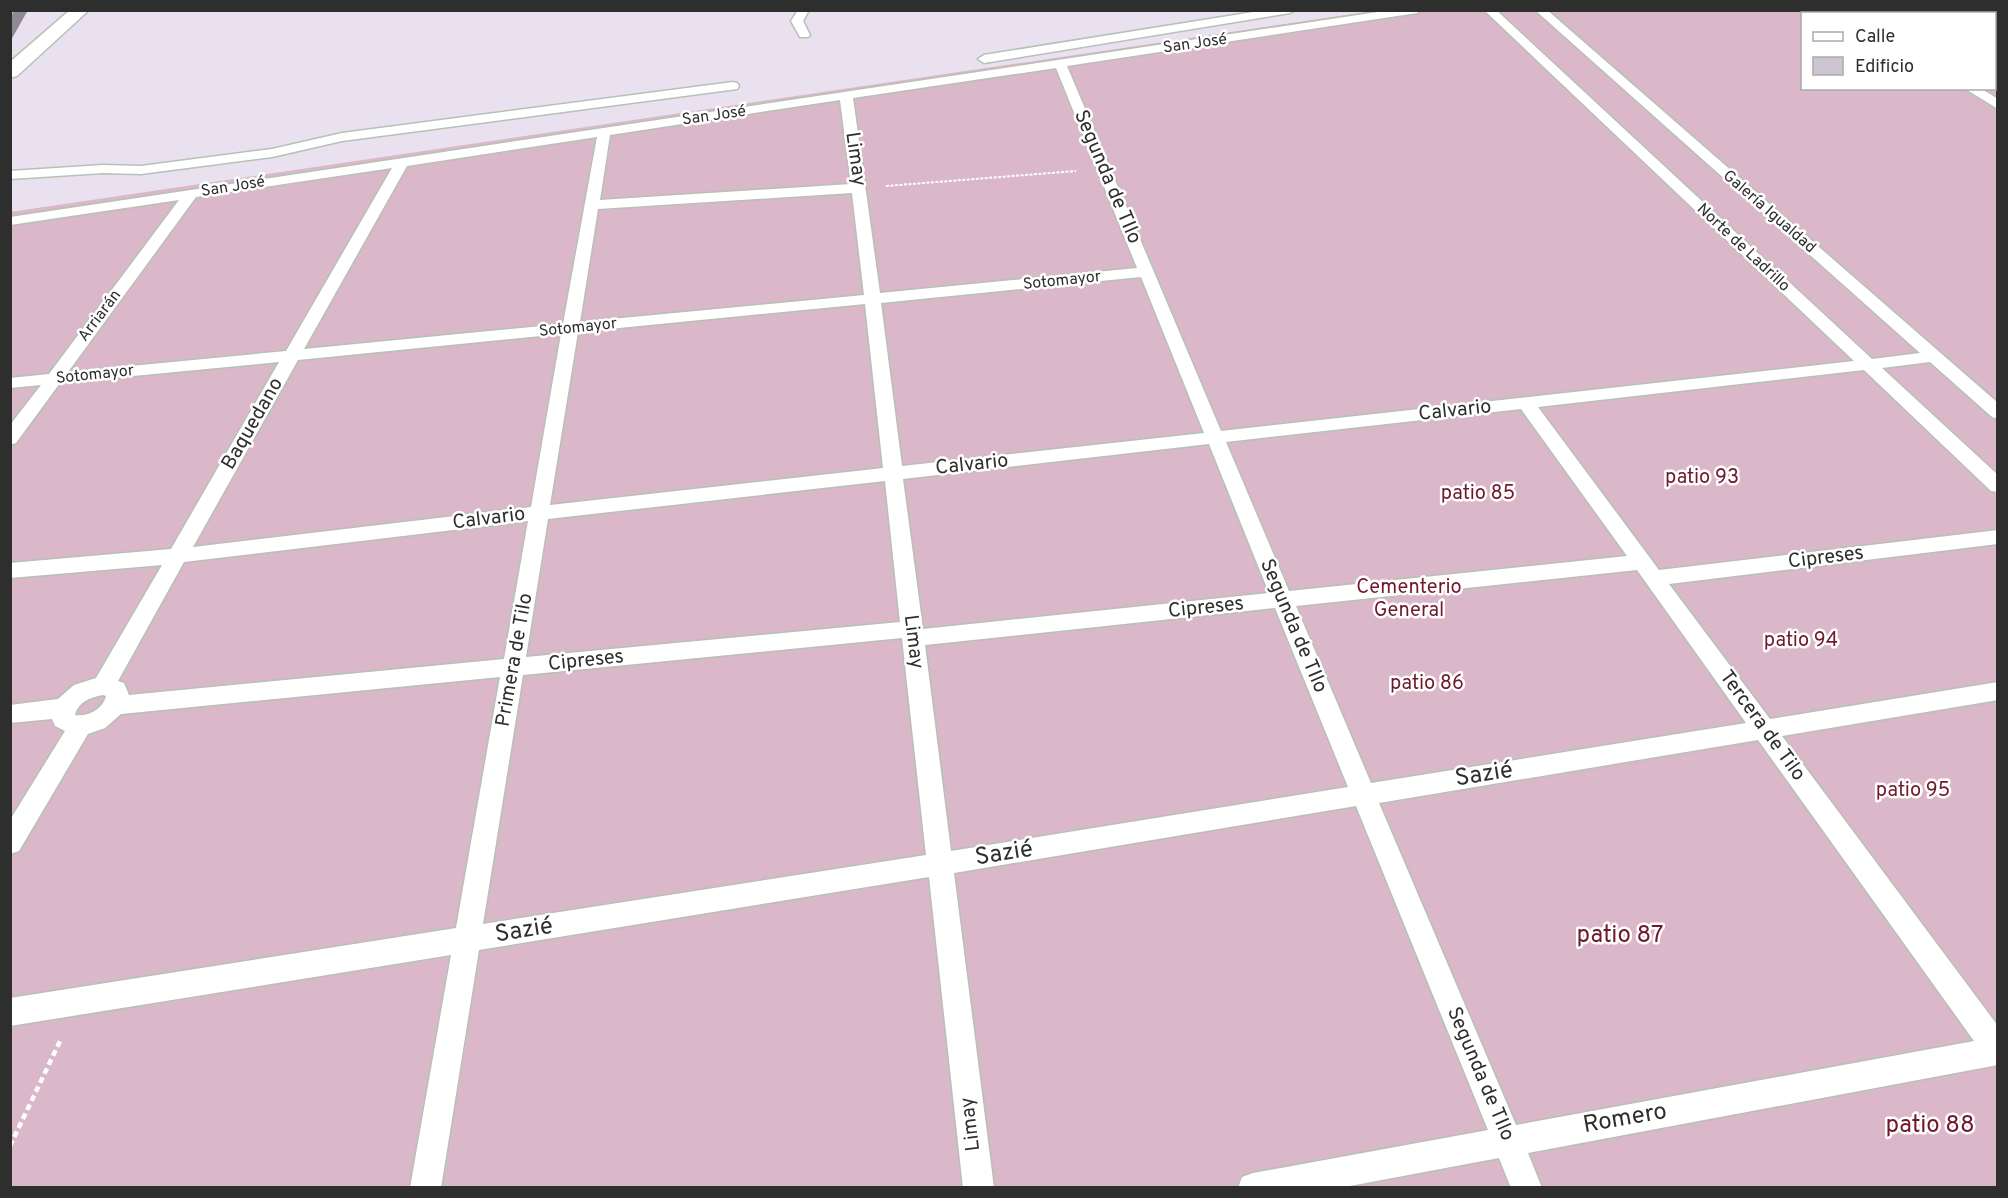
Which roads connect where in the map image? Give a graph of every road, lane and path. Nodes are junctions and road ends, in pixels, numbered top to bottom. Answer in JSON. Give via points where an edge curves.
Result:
{"nodes":[{"id":1,"x":81,"y":10,"type":"edge"},
{"id":2,"x":804,"y":10,"type":"edge"},
{"id":3,"x":1290,"y":10,"type":"edge"},
{"id":4,"x":1417,"y":10,"type":"edge"},
{"id":5,"x":1489,"y":10,"type":"edge"},
{"id":6,"x":1540,"y":10,"type":"edge"},
{"id":7,"x":804,"y":35,"type":"dead end"},
{"id":8,"x":984,"y":59,"type":"dead end"},
{"id":9,"x":1060,"y":64,"type":"junction"},
{"id":10,"x":10,"y":72,"type":"edge"},
{"id":11,"x":733,"y":86,"type":"dead end"},
{"id":12,"x":1973,"y":90,"type":"edge"},
{"id":13,"x":846,"y":96,"type":"junction"},
{"id":14,"x":1998,"y":105,"type":"edge"},
{"id":15,"x":604,"y":132,"type":"junction"},
{"id":16,"x":402,"y":162,"type":"junction"},
{"id":17,"x":1104,"y":169,"type":"junction"},
{"id":18,"x":10,"y":175,"type":"edge"},
{"id":19,"x":859,"y":188,"type":"junction"},
{"id":20,"x":191,"y":194,"type":"junction"},
{"id":21,"x":592,"y":205,"type":"junction"},
{"id":22,"x":10,"y":220,"type":"edge"},
{"id":23,"x":1146,"y":272,"type":"junction"},
{"id":24,"x":872,"y":299,"type":"junction"},
{"id":25,"x":571,"y":329,"type":"junction"},
{"id":26,"x":292,"y":356,"type":"junction"},
{"id":27,"x":1934,"y":357,"type":"junction"},
{"id":28,"x":1868,"y":364,"type":"junction"},
{"id":29,"x":53,"y":379,"type":"junction"},
{"id":30,"x":10,"y":383,"type":"edge"},
{"id":31,"x":1526,"y":403,"type":"junction"},
{"id":32,"x":1998,"y":413,"type":"edge"},
{"id":33,"x":1215,"y":437,"type":"junction"},
{"id":34,"x":10,"y":439,"type":"edge"},
{"id":35,"x":893,"y":474,"type":"junction"},
{"id":36,"x":1998,"y":486,"type":"edge"},
{"id":37,"x":539,"y":513,"type":"junction"},
{"id":38,"x":1998,"y":537,"type":"edge"},
{"id":39,"x":177,"y":556,"type":"junction"},
{"id":40,"x":1648,"y":570,"type":"junction"},
{"id":41,"x":10,"y":571,"type":"edge"},
{"id":42,"x":1282,"y":600,"type":"junction"},
{"id":43,"x":912,"y":634,"type":"junction"},
{"id":44,"x":513,"y":668,"type":"junction"},
{"id":45,"x":1998,"y":691,"type":"edge"},
{"id":46,"x":110,"y":695,"type":"junction"},
{"id":47,"x":64,"y":708,"type":"junction"},
{"id":48,"x":10,"y":714,"type":"edge"},
{"id":49,"x":80,"y":726,"type":"junction"},
{"id":50,"x":1764,"y":729,"type":"junction"},
{"id":51,"x":1363,"y":795,"type":"junction"},
{"id":52,"x":10,"y":843,"type":"edge"},
{"id":53,"x":940,"y":864,"type":"junction"},
{"id":54,"x":467,"y":940,"type":"junction"},
{"id":55,"x":78,"y":1003,"type":"junction"},
{"id":56,"x":10,"y":1012,"type":"edge"},
{"id":57,"x":1998,"y":1051,"type":"edge"},
{"id":58,"x":1508,"y":1141,"type":"junction"},
{"id":59,"x":10,"y":1146,"type":"edge"},
{"id":60,"x":425,"y":1188,"type":"edge"},
{"id":61,"x":979,"y":1188,"type":"edge"},
{"id":62,"x":1252,"y":1188,"type":"edge"},
{"id":63,"x":1527,"y":1188,"type":"edge"}],
"edges":[{"from":1,"to":10,"type":"main road"},
{"from":2,"to":7,"type":"lane","via":[[797,21]]},
{"from":3,"to":8,"type":"lane"},
{"from":4,"to":9,"type":"lane","name":"San José"},
{"from":5,"to":28,"type":"lane","name":"Norte de Ladrillo"},
{"from":6,"to":27,"type":"lane","name":"Galería Igualdad"},
{"from":9,"to":13,"type":"lane","name":"San José"},
{"from":9,"to":17,"type":"lane","name":"Segunda de TIlo"},
{"from":11,"to":18,"type":"lane","via":[[342,137],[272,153],[141,170]]},
{"from":12,"to":14,"type":"lane"},
{"from":13,"to":15,"type":"lane","name":"San José"},
{"from":13,"to":19,"type":"lane","name":"Limay"},
{"from":15,"to":16,"type":"lane","name":"San José"},
{"from":15,"to":21,"type":"lane","name":"Primera de Tilo"},
{"from":16,"to":20,"type":"lane","name":"San José"},
{"from":16,"to":26,"type":"lane","name":"Baquedano"},
{"from":17,"to":19,"type":"path"},
{"from":17,"to":23,"type":"lane","name":"Segunda de TIlo"},
{"from":19,"to":21,"type":"lane"},
{"from":19,"to":24,"type":"lane","name":"Limay"},
{"from":20,"to":22,"type":"lane","name":"San José"},
{"from":20,"to":29,"type":"lane","name":"Arriarán"},
{"from":21,"to":25,"type":"lane","name":"Primera de Tilo"},
{"from":23,"to":24,"type":"lane","name":"Sotomayor"},
{"from":23,"to":33,"type":"lane","name":"Segunda de TIlo"},
{"from":24,"to":25,"type":"lane","name":"Sotomayor"},
{"from":24,"to":35,"type":"lane","name":"Limay"},
{"from":25,"to":26,"type":"lane","name":"Sotomayor"},
{"from":25,"to":37,"type":"lane","name":"Primera de Tilo"},
{"from":26,"to":29,"type":"lane","name":"Sotomayor"},
{"from":26,"to":39,"type":"lane","name":"Baquedano"},
{"from":27,"to":28,"type":"lane","name":"Calvario"},
{"from":27,"to":32,"type":"lane","name":"Galería Igualdad"},
{"from":28,"to":31,"type":"lane","name":"Calvario"},
{"from":28,"to":36,"type":"lane","name":"Norte de Ladrillo"},
{"from":29,"to":30,"type":"lane","name":"Sotomayor"},
{"from":29,"to":34,"type":"lane","name":"Arriarán"},
{"from":31,"to":33,"type":"lane","name":"Calvario"},
{"from":31,"to":40,"type":"lane","name":"Tercera de Tilo"},
{"from":33,"to":35,"type":"lane","name":"Calvario"},
{"from":33,"to":42,"type":"lane","name":"Segunda de TIlo"},
{"from":35,"to":37,"type":"lane","name":"Calvario"},
{"from":35,"to":43,"type":"lane","name":"Limay"},
{"from":37,"to":39,"type":"lane","name":"Calvario"},
{"from":37,"to":44,"type":"lane","name":"Primera de Tilo"},
{"from":38,"to":40,"type":"lane","name":"Cipreses"},
{"from":39,"to":41,"type":"lane","name":"Calvario"},
{"from":39,"to":46,"type":"lane","name":"Baquedano"},
{"from":40,"to":42,"type":"lane","name":"Cipreses"},
{"from":40,"to":50,"type":"lane","name":"Tercera de Tilo"},
{"from":42,"to":43,"type":"lane","name":"Cipreses"},
{"from":42,"to":51,"type":"lane","name":"Segunda de TIlo"},
{"from":43,"to":44,"type":"lane","name":"Cipreses"},
{"from":43,"to":53,"type":"lane","name":"Limay"},
{"from":44,"to":46,"type":"lane","name":"Cipreses"},
{"from":44,"to":54,"type":"lane","name":"Primera de Tilo"},
{"from":45,"to":50,"type":"lane","name":"Sazié"},
{"from":46,"to":47,"type":"lane","via":[[85,690]]},
{"from":46,"to":49,"type":"lane","via":[[97,721]]},
{"from":47,"to":48,"type":"lane"},
{"from":47,"to":49,"type":"lane","via":[[63,719],[72,726]]},
{"from":49,"to":52,"type":"lane"},
{"from":50,"to":51,"type":"lane","name":"Sazié"},
{"from":50,"to":57,"type":"lane","name":"Tercera de Tilo"},
{"from":51,"to":53,"type":"lane","name":"Sazié"},
{"from":51,"to":58,"type":"lane","name":"Segunda de TIlo"},
{"from":53,"to":54,"type":"lane","name":"Sazié"},
{"from":53,"to":61,"type":"lane","name":"Limay"},
{"from":54,"to":55,"type":"lane","name":"Sazié"},
{"from":54,"to":60,"type":"lane","name":"Primera de Tilo"},
{"from":55,"to":56,"type":"lane","name":"Sazié"},
{"from":55,"to":59,"type":"path"},
{"from":57,"to":58,"type":"lane","name":"Romero"},
{"from":58,"to":62,"type":"lane","name":"Romero"},
{"from":58,"to":63,"type":"lane","name":"Segunda de TIlo"}]}
